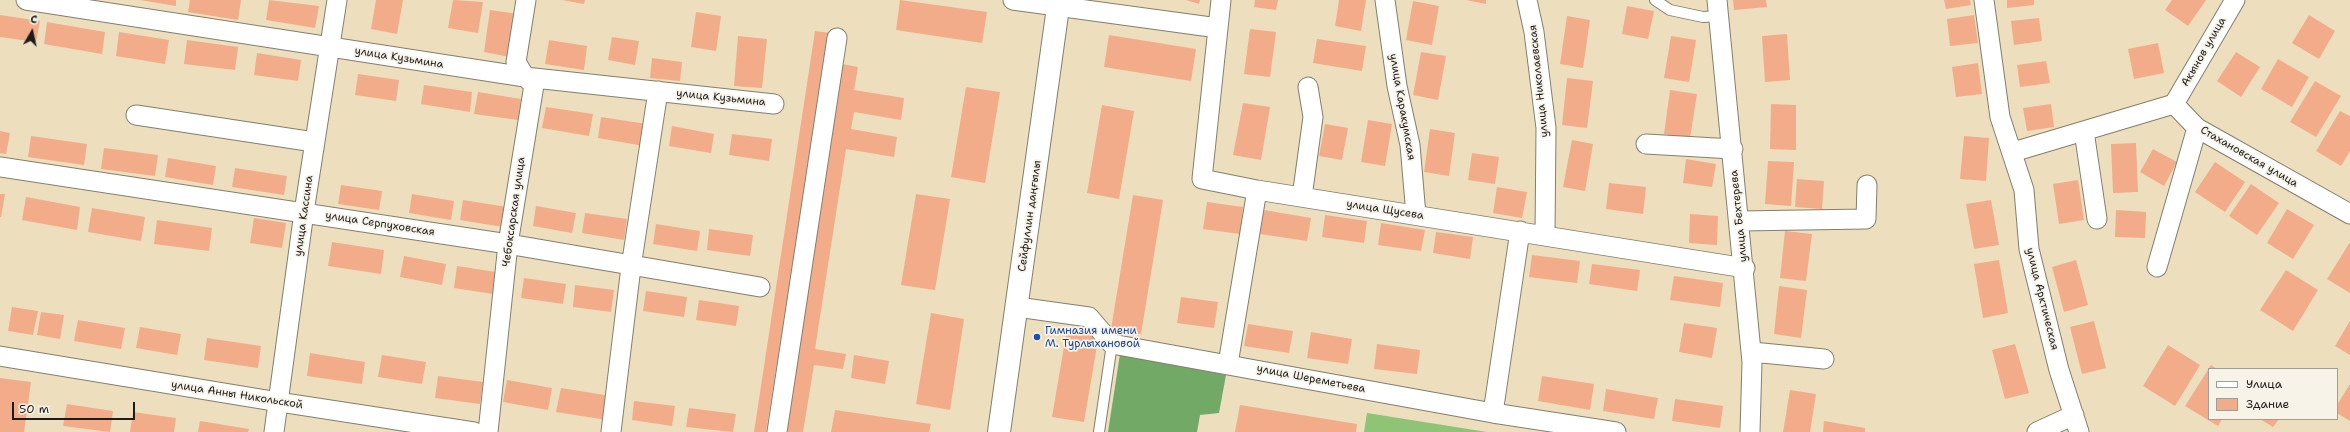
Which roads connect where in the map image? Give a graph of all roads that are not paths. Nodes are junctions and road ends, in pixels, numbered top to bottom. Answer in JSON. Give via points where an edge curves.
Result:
{"nodes":[{"id":1,"x":26,"y":0,"type":"edge"},
{"id":2,"x":336,"y":0,"type":"edge"},
{"id":3,"x":526,"y":0,"type":"edge"},
{"id":4,"x":1013,"y":0,"type":"edge"},
{"id":5,"x":1221,"y":0,"type":"edge"},
{"id":6,"x":1385,"y":0,"type":"edge"},
{"id":7,"x":1527,"y":0,"type":"edge"},
{"id":8,"x":1655,"y":0,"type":"edge"},
{"id":9,"x":1984,"y":0,"type":"edge"},
{"id":10,"x":2235,"y":0,"type":"edge"},
{"id":11,"x":1058,"y":4,"type":"edge"},
{"id":12,"x":1718,"y":8,"type":"edge"},
{"id":13,"x":1218,"y":28,"type":"junction"},
{"id":14,"x":837,"y":38,"type":"dead end"},
{"id":15,"x":329,"y":47,"type":"junction"},
{"id":16,"x":525,"y":77,"type":"junction"},
{"id":17,"x":1308,"y":87,"type":"dead end"},
{"id":18,"x":658,"y":91,"type":"junction"},
{"id":19,"x":774,"y":104,"type":"dead end"},
{"id":20,"x":2174,"y":104,"type":"junction"},
{"id":21,"x":136,"y":115,"type":"dead end"},
{"id":22,"x":2197,"y":128,"type":"junction"},
{"id":23,"x":2084,"y":131,"type":"junction"},
{"id":24,"x":314,"y":142,"type":"junction"},
{"id":25,"x":1646,"y":144,"type":"dead end"},
{"id":26,"x":1733,"y":149,"type":"junction"},
{"id":27,"x":2013,"y":152,"type":"junction"},
{"id":28,"x":0,"y":167,"type":"edge"},
{"id":29,"x":1867,"y":185,"type":"dead end"},
{"id":30,"x":1257,"y":190,"type":"junction"},
{"id":31,"x":1302,"y":197,"type":"junction"},
{"id":32,"x":304,"y":212,"type":"junction"},
{"id":33,"x":2350,"y":214,"type":"edge"},
{"id":34,"x":1416,"y":215,"type":"junction"},
{"id":35,"x":2097,"y":219,"type":"dead end"},
{"id":36,"x":1740,"y":221,"type":"junction"},
{"id":37,"x":1520,"y":231,"type":"junction"},
{"id":38,"x":1545,"y":235,"type":"junction"},
{"id":39,"x":508,"y":244,"type":"junction"},
{"id":40,"x":631,"y":266,"type":"junction"},
{"id":41,"x":2157,"y":267,"type":"dead end"},
{"id":42,"x":1745,"y":268,"type":"junction"},
{"id":43,"x":760,"y":287,"type":"dead end"},
{"id":44,"x":1017,"y":307,"type":"junction"},
{"id":45,"x":1112,"y":344,"type":"junction"},
{"id":46,"x":1752,"y":352,"type":"junction"},
{"id":47,"x":0,"y":356,"type":"edge"},
{"id":48,"x":1824,"y":359,"type":"dead end"},
{"id":49,"x":1228,"y":364,"type":"junction"},
{"id":50,"x":279,"y":402,"type":"junction"},
{"id":51,"x":1493,"y":413,"type":"junction"},
{"id":52,"x":2076,"y":424,"type":"edge"},
{"id":53,"x":1527,"y":425,"type":"edge"},
{"id":54,"x":274,"y":432,"type":"edge"},
{"id":55,"x":474,"y":432,"type":"edge"},
{"id":56,"x":488,"y":432,"type":"edge"},
{"id":57,"x":611,"y":432,"type":"edge"},
{"id":58,"x":777,"y":432,"type":"edge"},
{"id":59,"x":999,"y":432,"type":"edge"},
{"id":60,"x":1099,"y":432,"type":"edge"},
{"id":61,"x":1616,"y":432,"type":"edge"},
{"id":62,"x":1750,"y":432,"type":"edge"},
{"id":63,"x":2037,"y":432,"type":"edge"}],
"edges":[{"from":1,"to":15,"type":"street","name":"улица Кузьмина"},
{"from":2,"to":15,"type":"street","name":"улица Кассина"},
{"from":3,"to":16,"type":"street","name":"Чебоксарская улица","via":[[516,62]]},
{"from":4,"to":11,"type":"street"},
{"from":5,"to":13,"type":"street","name":"улица Щусева"},
{"from":6,"to":34,"type":"street","name":"улица Каракумская","via":[[1397,86],[1410,145]]},
{"from":7,"to":38,"type":"street","name":"улица Николаевская","via":[[1534,32],[1546,128]]},
{"from":8,"to":12,"type":"lane","via":[[1670,10],[1704,17]]},
{"from":9,"to":27,"type":"street","name":"улица Арктическая","via":[[2000,117]]},
{"from":10,"to":20,"type":"street","name":"Акынов улица"},
{"from":11,"to":13,"type":"street"},
{"from":11,"to":44,"type":"main road","name":"Сейфуллин даңғылы"},
{"from":12,"to":26,"type":"street","name":"улица Бехтерева"},
{"from":13,"to":30,"type":"street","name":"улица Щусева","via":[[1202,179]]},
{"from":14,"to":58,"type":"street"},
{"from":15,"to":16,"type":"street","name":"улица Кузьмина"},
{"from":15,"to":24,"type":"street","name":"улица Кассина"},
{"from":16,"to":18,"type":"street","name":"улица Кузьмина"},
{"from":16,"to":39,"type":"street","name":"Чебоксарская улица","via":[[534,85]]},
{"from":17,"to":31,"type":"street","via":[[1313,117]]},
{"from":18,"to":19,"type":"street","name":"улица Кузьмина"},
{"from":18,"to":40,"type":"street"},
{"from":20,"to":22,"type":"street","name":"Стахановская улица"},
{"from":20,"to":23,"type":"street"},
{"from":21,"to":24,"type":"street"},
{"from":22,"to":33,"type":"street","name":"Стахановская улица"},
{"from":22,"to":41,"type":"street"},
{"from":23,"to":27,"type":"street"},
{"from":23,"to":35,"type":"street"},
{"from":24,"to":32,"type":"street","name":"улица Кассина"},
{"from":25,"to":26,"type":"street"},
{"from":26,"to":36,"type":"street","name":"улица Бехтерева"},
{"from":27,"to":52,"type":"street","name":"улица Арктическая","via":[[2024,190],[2029,249],[2059,370]]},
{"from":28,"to":32,"type":"street","name":"улица Серпуховская"},
{"from":29,"to":36,"type":"street","via":[[1866,219]]},
{"from":30,"to":31,"type":"street","name":"улица Щусева"},
{"from":30,"to":49,"type":"street"},
{"from":31,"to":34,"type":"street","name":"улица Щусева"},
{"from":32,"to":39,"type":"street","name":"улица Серпуховская"},
{"from":32,"to":50,"type":"street","name":"улица Кассина"},
{"from":34,"to":37,"type":"street","name":"улица Щусева"},
{"from":36,"to":42,"type":"street","name":"улица Бехтерева"},
{"from":37,"to":38,"type":"street","name":"улица Щусева"},
{"from":37,"to":51,"type":"street"},
{"from":38,"to":42,"type":"street","name":"улица Щусева"},
{"from":39,"to":40,"type":"street","name":"улица Серпуховская"},
{"from":39,"to":56,"type":"street","name":"Чебоксарская улица"},
{"from":40,"to":43,"type":"street","name":"улица Серпуховская"},
{"from":40,"to":57,"type":"street"},
{"from":42,"to":46,"type":"street","name":"улица Бехтерева"},
{"from":44,"to":45,"type":"street","via":[[1089,317]]},
{"from":44,"to":59,"type":"main road","name":"Сейфуллин даңғылы"},
{"from":45,"to":49,"type":"street","name":"улица Шереметьева"},
{"from":45,"to":60,"type":"lane"},
{"from":46,"to":48,"type":"street"},
{"from":46,"to":62,"type":"street","name":"улица Бехтерева"},
{"from":47,"to":50,"type":"street","name":"улица Анны Никольской"},
{"from":49,"to":51,"type":"street","name":"улица Шереметьева"},
{"from":50,"to":54,"type":"street","name":"улица Кассина"},
{"from":50,"to":55,"type":"street","name":"улица Анны Никольской"},
{"from":51,"to":53,"type":"street","name":"улица Шереметьева"},
{"from":52,"to":63,"type":"street"},
{"from":53,"to":61,"type":"street","name":"улица Шереметьева"}]}
